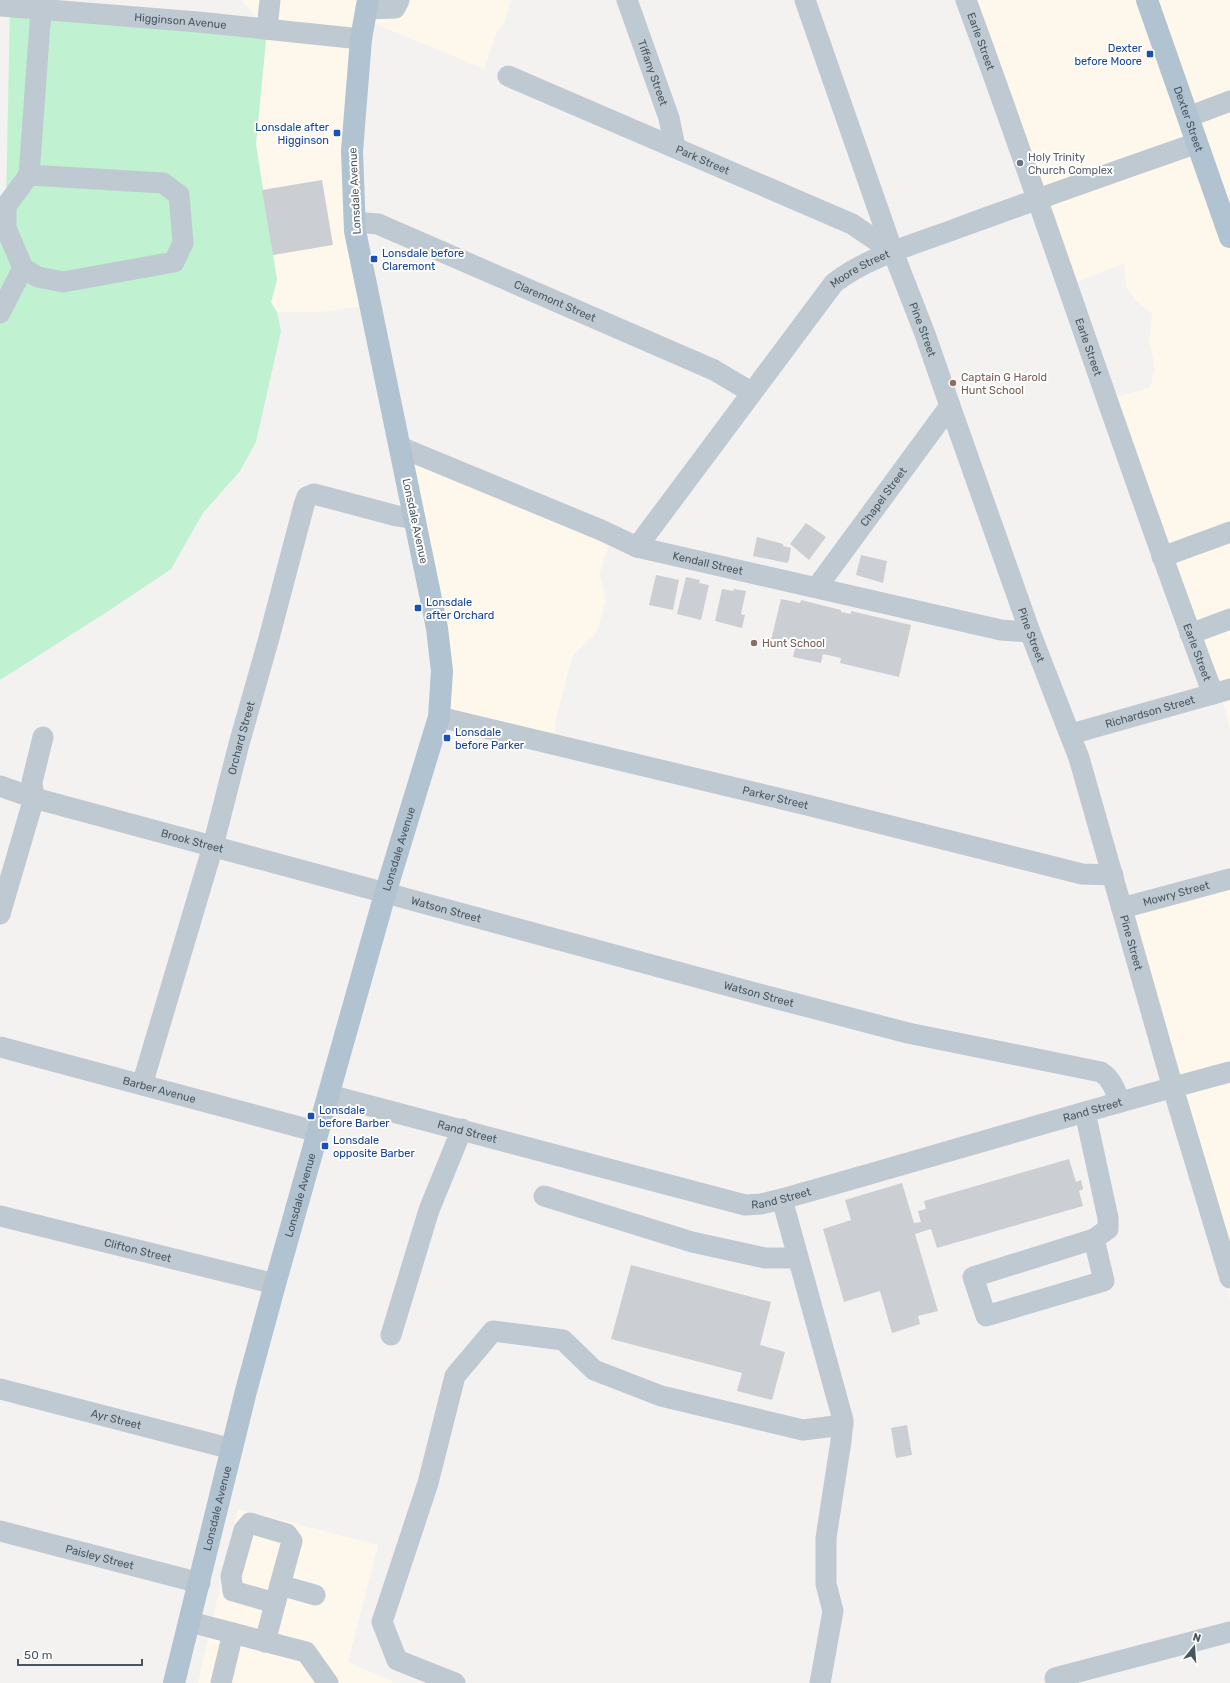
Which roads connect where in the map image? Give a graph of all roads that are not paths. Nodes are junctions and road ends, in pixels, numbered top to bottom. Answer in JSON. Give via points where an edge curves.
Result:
{"nodes":[{"id":1,"x":270,"y":0,"type":"edge"},
{"id":2,"x":400,"y":0,"type":"edge"},
{"id":3,"x":626,"y":0,"type":"edge"},
{"id":4,"x":805,"y":0,"type":"edge"},
{"id":5,"x":966,"y":0,"type":"edge"},
{"id":6,"x":1147,"y":0,"type":"edge"},
{"id":7,"x":367,"y":4,"type":"edge"},
{"id":8,"x":0,"y":6,"type":"edge"},
{"id":9,"x":41,"y":10,"type":"junction"},
{"id":10,"x":266,"y":29,"type":"junction"},
{"id":11,"x":361,"y":39,"type":"junction"},
{"id":12,"x":508,"y":76,"type":"dead end"},
{"id":13,"x":1230,"y":101,"type":"edge"},
{"id":14,"x":1188,"y":117,"type":"junction"},
{"id":15,"x":1197,"y":143,"type":"junction"},
{"id":16,"x":675,"y":147,"type":"junction"},
{"id":17,"x":29,"y":174,"type":"junction"},
{"id":18,"x":1037,"y":199,"type":"junction"},
{"id":19,"x":354,"y":222,"type":"junction"},
{"id":20,"x":1230,"y":237,"type":"edge"},
{"id":21,"x":893,"y":252,"type":"junction"},
{"id":22,"x":23,"y":268,"type":"junction"},
{"id":23,"x":0,"y":313,"type":"edge"},
{"id":24,"x":751,"y":392,"type":"junction"},
{"id":25,"x":950,"y":406,"type":"junction"},
{"id":26,"x":400,"y":447,"type":"junction"},
{"id":27,"x":415,"y":519,"type":"junction"},
{"id":28,"x":1230,"y":532,"type":"edge"},
{"id":29,"x":637,"y":547,"type":"junction"},
{"id":30,"x":1162,"y":557,"type":"junction"},
{"id":31,"x":817,"y":587,"type":"junction"},
{"id":32,"x":1230,"y":619,"type":"edge"},
{"id":33,"x":1030,"y":632,"type":"junction"},
{"id":34,"x":1190,"y":634,"type":"junction"},
{"id":35,"x":1221,"y":691,"type":"edge"},
{"id":36,"x":439,"y":717,"type":"junction"},
{"id":37,"x":1071,"y":734,"type":"junction"},
{"id":38,"x":43,"y":737,"type":"dead end"},
{"id":39,"x":0,"y":786,"type":"edge"},
{"id":40,"x":34,"y":798,"type":"junction"},
{"id":41,"x":213,"y":846,"type":"junction"},
{"id":42,"x":1113,"y":875,"type":"junction"},
{"id":43,"x":1230,"y":879,"type":"edge"},
{"id":44,"x":385,"y":894,"type":"junction"},
{"id":45,"x":1122,"y":908,"type":"junction"},
{"id":46,"x":0,"y":914,"type":"edge"},
{"id":47,"x":0,"y":1047,"type":"edge"},
{"id":48,"x":1230,"y":1072,"type":"edge"},
{"id":49,"x":142,"y":1085,"type":"junction"},
{"id":50,"x":1173,"y":1088,"type":"junction"},
{"id":51,"x":329,"y":1095,"type":"junction"},
{"id":52,"x":1120,"y":1102,"type":"junction"},
{"id":53,"x":1085,"y":1112,"type":"junction"},
{"id":54,"x":462,"y":1129,"type":"junction"},
{"id":55,"x":318,"y":1132,"type":"junction"},
{"id":56,"x":544,"y":1196,"type":"dead end"},
{"id":57,"x":782,"y":1199,"type":"junction"},
{"id":58,"x":0,"y":1216,"type":"edge"},
{"id":59,"x":1094,"y":1240,"type":"junction"},
{"id":60,"x":798,"y":1258,"type":"junction"},
{"id":61,"x":1229,"y":1274,"type":"edge"},
{"id":62,"x":275,"y":1284,"type":"junction"},
{"id":63,"x":391,"y":1335,"type":"dead end"},
{"id":64,"x":0,"y":1389,"type":"edge"},
{"id":65,"x":843,"y":1425,"type":"junction"},
{"id":66,"x":232,"y":1449,"type":"junction"},
{"id":67,"x":0,"y":1532,"type":"edge"},
{"id":68,"x":200,"y":1583,"type":"junction"},
{"id":69,"x":278,"y":1594,"type":"junction"},
{"id":70,"x":314,"y":1595,"type":"dead end"},
{"id":71,"x":190,"y":1622,"type":"junction"},
{"id":72,"x":1230,"y":1632,"type":"edge"},
{"id":73,"x":233,"y":1633,"type":"junction"},
{"id":74,"x":264,"y":1642,"type":"junction"},
{"id":75,"x":1055,"y":1678,"type":"dead end"},
{"id":76,"x":174,"y":1683,"type":"edge"},
{"id":77,"x":221,"y":1683,"type":"edge"},
{"id":78,"x":328,"y":1683,"type":"edge"},
{"id":79,"x":455,"y":1683,"type":"edge"},
{"id":80,"x":820,"y":1683,"type":"edge"}],
"edges":[{"from":1,"to":10,"type":"street"},
{"from":2,"to":7,"type":"street","via":[[395,8]]},
{"from":3,"to":16,"type":"street","name":"Tiffany Street","via":[[669,118]]},
{"from":4,"to":21,"type":"street","name":"Pine Street"},
{"from":5,"to":18,"type":"street","name":"Earle Street"},
{"from":6,"to":14,"type":"main road","name":"Dexter Street"},
{"from":7,"to":11,"type":"main road","name":"Lonsdale Avenue"},
{"from":8,"to":9,"type":"street","name":"Higginson Avenue"},
{"from":9,"to":10,"type":"street","name":"Higginson Avenue"},
{"from":9,"to":17,"type":"street"},
{"from":10,"to":11,"type":"street","name":"Higginson Avenue"},
{"from":11,"to":19,"type":"main road","name":"Lonsdale Avenue","via":[[352,151]]},
{"from":12,"to":16,"type":"street","name":"Park Street"},
{"from":13,"to":14,"type":"street"},
{"from":14,"to":15,"type":"main road","name":"Dexter Street"},
{"from":15,"to":18,"type":"street","name":"Moore Street"},
{"from":15,"to":20,"type":"main road","name":"Dexter Street"},
{"from":16,"to":21,"type":"street","name":"Park Street","via":[[852,224]]},
{"from":17,"to":22,"type":"street","via":[[6,206],[6,228]]},
{"from":17,"to":22,"type":"street","via":[[163,183],[180,195],[183,243],[174,262],[64,282],[38,277]]},
{"from":18,"to":21,"type":"street","name":"Moore Street"},
{"from":18,"to":30,"type":"street","name":"Earle Street"},
{"from":19,"to":24,"type":"street","name":"Claremont Street","via":[[378,224],[714,370]]},
{"from":19,"to":26,"type":"main road","name":"Lonsdale Avenue"},
{"from":21,"to":24,"type":"street","name":"Moore Street","via":[[849,271],[834,283]]},
{"from":21,"to":25,"type":"street","name":"Pine Street","via":[[926,334]]},
{"from":22,"to":23,"type":"street"},
{"from":24,"to":29,"type":"street","name":"Moore Street"},
{"from":25,"to":31,"type":"street","name":"Chapel Street"},
{"from":25,"to":33,"type":"street","name":"Pine Street"},
{"from":26,"to":27,"type":"main road","name":"Lonsdale Avenue"},
{"from":26,"to":29,"type":"street","name":"Kendall Street","via":[[602,530]]},
{"from":27,"to":36,"type":"main road","name":"Lonsdale Avenue","via":[[437,628],[442,671]]},
{"from":27,"to":41,"type":"street","name":"Orchard Street","via":[[314,494],[307,497]]},
{"from":28,"to":30,"type":"street"},
{"from":29,"to":31,"type":"street","name":"Kendall Street"},
{"from":30,"to":34,"type":"street","name":"Earle Street"},
{"from":31,"to":33,"type":"street","name":"Kendall Street","via":[[1001,630]]},
{"from":32,"to":34,"type":"street"},
{"from":33,"to":37,"type":"street","name":"Pine Street"},
{"from":34,"to":35,"type":"street","name":"Earle Street"},
{"from":35,"to":37,"type":"street","name":"Richardson Street"},
{"from":36,"to":42,"type":"street","name":"Parker Street","via":[[1082,874]]},
{"from":36,"to":44,"type":"main road","name":"Lonsdale Avenue"},
{"from":37,"to":42,"type":"street","name":"Pine Street"},
{"from":38,"to":40,"type":"street","via":[[32,782]]},
{"from":39,"to":40,"type":"street","name":"Brook Street"},
{"from":40,"to":41,"type":"street","name":"Brook Street"},
{"from":40,"to":46,"type":"street"},
{"from":41,"to":44,"type":"street","name":"Brook Street"},
{"from":41,"to":49,"type":"street","name":"Orchard Street"},
{"from":42,"to":45,"type":"street","name":"Pine Street"},
{"from":43,"to":45,"type":"street","name":"Mowry Street"},
{"from":44,"to":51,"type":"main road","name":"Lonsdale Avenue"},
{"from":44,"to":52,"type":"street","name":"Watson Street","via":[[908,1033],[1095,1070],[1108,1076]]},
{"from":45,"to":50,"type":"street","name":"Pine Street"},
{"from":47,"to":49,"type":"street","name":"Barber Avenue"},
{"from":48,"to":50,"type":"street","name":"Rand Street"},
{"from":49,"to":55,"type":"street","name":"Barber Avenue"},
{"from":50,"to":52,"type":"street","name":"Rand Street"},
{"from":50,"to":61,"type":"street","name":"Pine Street"},
{"from":51,"to":54,"type":"street","name":"Rand Street"},
{"from":51,"to":55,"type":"main road","name":"Lonsdale Avenue"},
{"from":52,"to":53,"type":"street","name":"Rand Street"},
{"from":53,"to":57,"type":"street","name":"Rand Street"},
{"from":53,"to":59,"type":"street","via":[[1108,1218],[1108,1229]]},
{"from":54,"to":57,"type":"street","name":"Rand Street","via":[[745,1205]]},
{"from":54,"to":63,"type":"street","via":[[429,1210]]},
{"from":55,"to":62,"type":"main road","name":"Lonsdale Avenue"},
{"from":56,"to":60,"type":"street","via":[[692,1242],[765,1258]]},
{"from":57,"to":60,"type":"street"},
{"from":58,"to":62,"type":"street","name":"Clifton Street"},
{"from":59,"to":59,"type":"street","via":[[973,1277],[986,1316],[1104,1281]]},
{"from":60,"to":65,"type":"street"},
{"from":62,"to":66,"type":"main road","name":"Lonsdale Avenue"},
{"from":64,"to":66,"type":"street","name":"Ayr Street"},
{"from":65,"to":79,"type":"street","via":[[804,1430],[661,1396],[594,1370],[563,1340],[493,1331],[455,1376],[428,1483],[382,1622],[397,1660]]},
{"from":65,"to":80,"type":"street","via":[[826,1538],[826,1584],[833,1611]]},
{"from":66,"to":68,"type":"main road","name":"Lonsdale Avenue"},
{"from":67,"to":68,"type":"street","name":"Paisley Street"},
{"from":68,"to":71,"type":"main road","name":"Lonsdale Avenue"},
{"from":69,"to":69,"type":"street","via":[[233,1591],[231,1576],[244,1530],[250,1523],[287,1534],[292,1541]]},
{"from":69,"to":70,"type":"street"},
{"from":69,"to":74,"type":"street"},
{"from":71,"to":73,"type":"street"},
{"from":71,"to":76,"type":"main road","name":"Lonsdale Avenue"},
{"from":72,"to":75,"type":"street"},
{"from":73,"to":74,"type":"street"},
{"from":73,"to":77,"type":"street"},
{"from":74,"to":78,"type":"street","via":[[306,1652]]}]}
